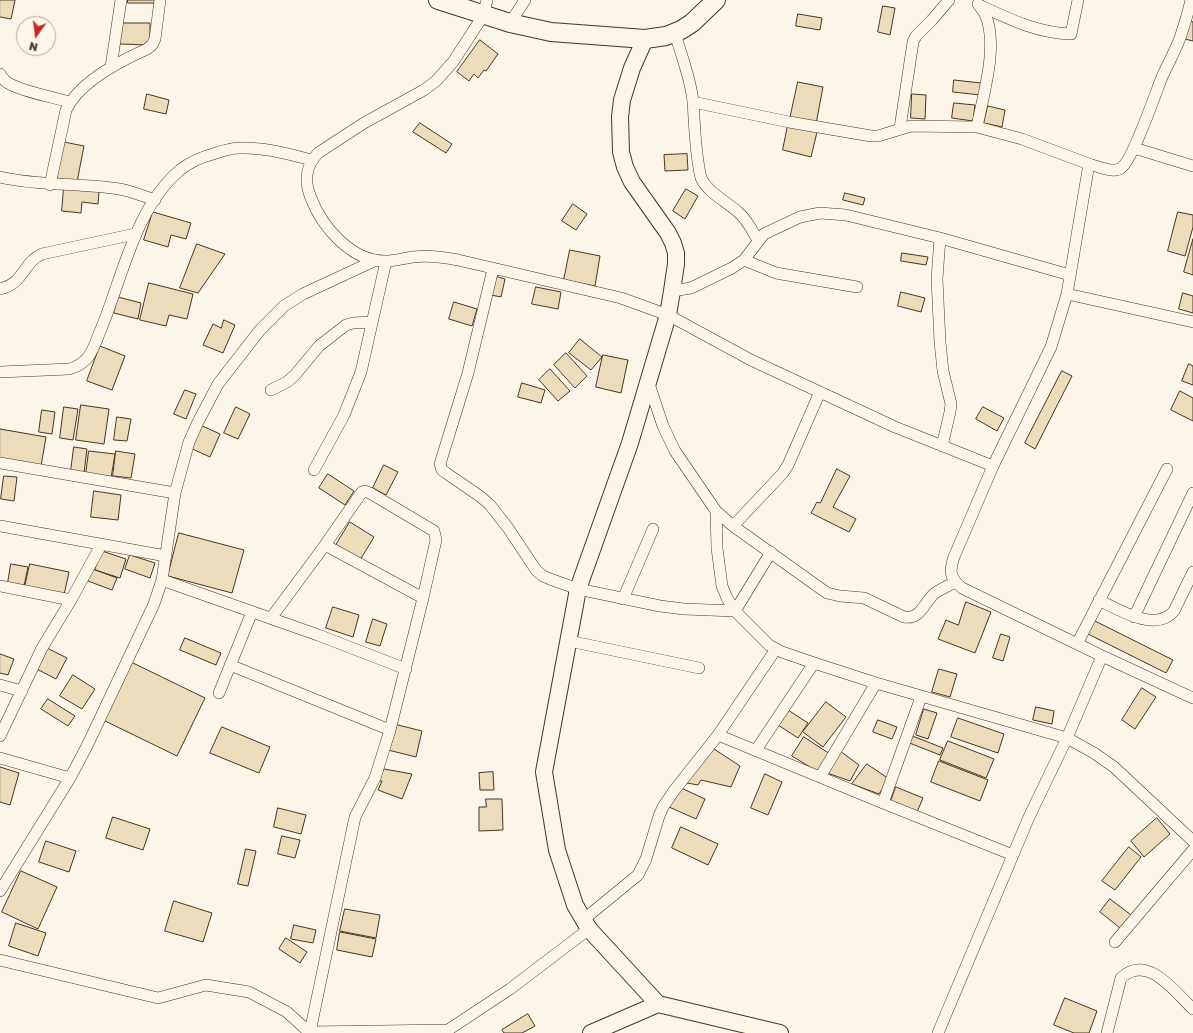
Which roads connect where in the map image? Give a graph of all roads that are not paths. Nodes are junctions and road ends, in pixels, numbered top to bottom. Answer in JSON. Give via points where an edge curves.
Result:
{"nodes":[{"id":1,"x":121,"y":0,"type":"edge"},
{"id":2,"x":160,"y":0,"type":"edge"},
{"id":3,"x":438,"y":0,"type":"edge"},
{"id":4,"x":525,"y":0,"type":"edge"},
{"id":5,"x":716,"y":0,"type":"edge"},
{"id":6,"x":950,"y":0,"type":"edge"},
{"id":7,"x":1078,"y":0,"type":"edge"},
{"id":8,"x":1191,"y":0,"type":"edge"},
{"id":9,"x":977,"y":2,"type":"edge"},
{"id":10,"x":485,"y":8,"type":"edge"},
{"id":11,"x":514,"y":25,"type":"junction"},
{"id":12,"x":675,"y":33,"type":"junction"},
{"id":13,"x":645,"y":39,"type":"junction"},
{"id":14,"x":111,"y":67,"type":"junction"},
{"id":15,"x":0,"y":74,"type":"edge"},
{"id":16,"x":70,"y":102,"type":"junction"},
{"id":17,"x":693,"y":102,"type":"junction"},
{"id":18,"x":977,"y":127,"type":"junction"},
{"id":19,"x":900,"y":128,"type":"junction"},
{"id":20,"x":1134,"y":148,"type":"junction"},
{"id":21,"x":312,"y":160,"type":"junction"},
{"id":22,"x":1089,"y":164,"type":"junction"},
{"id":23,"x":1193,"y":166,"type":"edge"},
{"id":24,"x":0,"y":177,"type":"edge"},
{"id":25,"x":50,"y":184,"type":"junction"},
{"id":26,"x":155,"y":200,"type":"junction"},
{"id":27,"x":135,"y":234,"type":"junction"},
{"id":28,"x":940,"y":238,"type":"junction"},
{"id":29,"x":758,"y":240,"type":"junction"},
{"id":30,"x":744,"y":260,"type":"junction"},
{"id":31,"x":381,"y":261,"type":"junction"},
{"id":32,"x":493,"y":269,"type":"junction"},
{"id":33,"x":1070,"y":275,"type":"junction"},
{"id":34,"x":857,"y":287,"type":"dead end"},
{"id":35,"x":0,"y":289,"type":"edge"},
{"id":36,"x":672,"y":291,"type":"junction"},
{"id":37,"x":1067,"y":294,"type":"junction"},
{"id":38,"x":668,"y":315,"type":"junction"},
{"id":39,"x":372,"y":322,"type":"junction"},
{"id":40,"x":1193,"y":322,"type":"edge"},
{"id":41,"x":0,"y":372,"type":"edge"},
{"id":42,"x":648,"y":381,"type":"junction"},
{"id":43,"x":271,"y":390,"type":"dead end"},
{"id":44,"x":820,"y":392,"type":"junction"},
{"id":45,"x":942,"y":446,"type":"junction"},
{"id":46,"x":0,"y":463,"type":"edge"},
{"id":47,"x":993,"y":466,"type":"junction"},
{"id":48,"x":1167,"y":469,"type":"dead end"},
{"id":49,"x":314,"y":470,"type":"dead end"},
{"id":50,"x":174,"y":492,"type":"junction"},
{"id":51,"x":1193,"y":493,"type":"edge"},
{"id":52,"x":716,"y":511,"type":"junction"},
{"id":53,"x":0,"y":526,"type":"edge"},
{"id":54,"x":733,"y":526,"type":"junction"},
{"id":55,"x":652,"y":529,"type":"dead end"},
{"id":56,"x":101,"y":544,"type":"junction"},
{"id":57,"x":325,"y":545,"type":"junction"},
{"id":58,"x":771,"y":552,"type":"junction"},
{"id":59,"x":166,"y":556,"type":"junction"},
{"id":60,"x":1193,"y":572,"type":"edge"},
{"id":61,"x":162,"y":580,"type":"junction"},
{"id":62,"x":955,"y":582,"type":"junction"},
{"id":63,"x":0,"y":586,"type":"edge"},
{"id":64,"x":578,"y":589,"type":"junction"},
{"id":65,"x":423,"y":598,"type":"junction"},
{"id":66,"x":623,"y":599,"type":"junction"},
{"id":67,"x":71,"y":600,"type":"junction"},
{"id":68,"x":1099,"y":600,"type":"junction"},
{"id":69,"x":735,"y":611,"type":"junction"},
{"id":70,"x":252,"y":612,"type":"junction"},
{"id":71,"x":1134,"y":617,"type":"junction"},
{"id":72,"x":271,"y":618,"type":"junction"},
{"id":73,"x":568,"y":641,"type":"junction"},
{"id":74,"x":1077,"y":644,"type":"junction"},
{"id":75,"x":776,"y":649,"type":"junction"},
{"id":76,"x":1102,"y":656,"type":"junction"},
{"id":77,"x":814,"y":663,"type":"junction"},
{"id":78,"x":230,"y":665,"type":"junction"},
{"id":79,"x":699,"y":668,"type":"dead end"},
{"id":80,"x":406,"y":669,"type":"junction"},
{"id":81,"x":876,"y":683,"type":"junction"},
{"id":82,"x":0,"y":685,"type":"edge"},
{"id":83,"x":22,"y":691,"type":"junction"},
{"id":84,"x":219,"y":693,"type":"dead end"},
{"id":85,"x":921,"y":697,"type":"junction"},
{"id":86,"x":1193,"y":698,"type":"edge"},
{"id":87,"x":390,"y":730,"type":"junction"},
{"id":88,"x":718,"y":735,"type":"junction"},
{"id":89,"x":0,"y":736,"type":"edge"},
{"id":90,"x":1067,"y":738,"type":"junction"},
{"id":91,"x":756,"y":750,"type":"junction"},
{"id":92,"x":0,"y":758,"type":"edge"},
{"id":93,"x":820,"y":777,"type":"junction"},
{"id":94,"x":70,"y":778,"type":"junction"},
{"id":95,"x":883,"y":803,"type":"junction"},
{"id":96,"x":1193,"y":841,"type":"edge"},
{"id":97,"x":1193,"y":850,"type":"edge"},
{"id":98,"x":1013,"y":855,"type":"junction"},
{"id":99,"x":0,"y":891,"type":"edge"},
{"id":100,"x":586,"y":925,"type":"junction"},
{"id":101,"x":1115,"y":942,"type":"dead end"},
{"id":102,"x":0,"y":960,"type":"edge"},
{"id":103,"x":658,"y":1004,"type":"junction"},
{"id":104,"x":1193,"y":1009,"type":"edge"},
{"id":105,"x":446,"y":1031,"type":"edge"},
{"id":106,"x":310,"y":1033,"type":"edge"},
{"id":107,"x":591,"y":1033,"type":"edge"},
{"id":108,"x":780,"y":1033,"type":"edge"},
{"id":109,"x":938,"y":1033,"type":"edge"},
{"id":110,"x":1107,"y":1033,"type":"edge"}],
"edges":[{"from":1,"to":14,"type":"street"},
{"from":2,"to":14,"type":"street","via":[[152,45]]},
{"from":3,"to":10,"type":"main road"},
{"from":4,"to":11,"type":"street"},
{"from":5,"to":12,"type":"main road","via":[[692,23]]},
{"from":6,"to":19,"type":"street","via":[[913,42]]},
{"from":7,"to":9,"type":"street","via":[[1071,34],[1056,34],[1024,25]]},
{"from":8,"to":20,"type":"street","via":[[1180,38]]},
{"from":9,"to":18,"type":"street","via":[[985,14],[991,43]]},
{"from":10,"to":11,"type":"main road"},
{"from":10,"to":21,"type":"street","via":[[454,62],[436,81],[364,123],[318,153]]},
{"from":11,"to":13,"type":"main road","via":[[551,32]]},
{"from":12,"to":13,"type":"main road"},
{"from":12,"to":17,"type":"street","via":[[691,86]]},
{"from":13,"to":36,"type":"main road","via":[[622,100],[621,152],[632,182],[673,243],[676,264]]},
{"from":14,"to":16,"type":"street","via":[[89,83]]},
{"from":15,"to":16,"type":"street","via":[[8,83]]},
{"from":16,"to":25,"type":"street"},
{"from":17,"to":19,"type":"street","via":[[871,136]]},
{"from":17,"to":29,"type":"street","via":[[694,134],[703,184],[740,213]]},
{"from":18,"to":19,"type":"street","via":[[924,125]]},
{"from":18,"to":22,"type":"street","via":[[1022,139]]},
{"from":20,"to":22,"type":"street","via":[[1121,169],[1110,170]]},
{"from":20,"to":23,"type":"street"},
{"from":21,"to":26,"type":"street","via":[[261,149],[227,149],[200,158],[182,169],[173,176]]},
{"from":21,"to":31,"type":"street","via":[[308,167],[307,184],[316,212],[335,237],[349,248],[359,255]]},
{"from":22,"to":33,"type":"street"},
{"from":24,"to":25,"type":"street"},
{"from":25,"to":26,"type":"street","via":[[121,189]]},
{"from":26,"to":27,"type":"street"},
{"from":27,"to":35,"type":"street","via":[[42,254],[36,257],[14,284]]},
{"from":27,"to":41,"type":"street","via":[[112,301],[84,363],[69,369]]},
{"from":28,"to":29,"type":"street","via":[[846,215],[820,213],[800,217],[764,234]]},
{"from":28,"to":33,"type":"street"},
{"from":28,"to":45,"type":"street","via":[[937,279],[940,342],[943,371],[951,404]]},
{"from":29,"to":30,"type":"street"},
{"from":30,"to":34,"type":"street","via":[[776,273]]},
{"from":30,"to":36,"type":"street","via":[[691,288]]},
{"from":31,"to":32,"type":"street","via":[[434,256]]},
{"from":31,"to":39,"type":"street"},
{"from":31,"to":50,"type":"street","via":[[303,294],[284,306],[260,330],[218,384],[189,442]]},
{"from":32,"to":38,"type":"street","via":[[621,298]]},
{"from":32,"to":64,"type":"street","via":[[468,373],[440,464],[442,470],[490,505],[538,573]]},
{"from":33,"to":37,"type":"street"},
{"from":36,"to":38,"type":"main road"},
{"from":37,"to":40,"type":"street"},
{"from":37,"to":47,"type":"street","via":[[1051,347]]},
{"from":38,"to":42,"type":"main road"},
{"from":38,"to":44,"type":"street","via":[[751,360]]},
{"from":39,"to":43,"type":"street","via":[[346,325],[319,346],[287,382]]},
{"from":39,"to":49,"type":"street","via":[[361,372],[350,402]]},
{"from":42,"to":52,"type":"street","via":[[675,451]]},
{"from":42,"to":64,"type":"main road","via":[[630,443]]},
{"from":44,"to":45,"type":"street"},
{"from":44,"to":54,"type":"street","via":[[788,465]]},
{"from":45,"to":47,"type":"street"},
{"from":46,"to":50,"type":"street"},
{"from":47,"to":62,"type":"street","via":[[950,569]]},
{"from":48,"to":68,"type":"street"},
{"from":50,"to":59,"type":"street"},
{"from":51,"to":71,"type":"street"},
{"from":52,"to":54,"type":"street"},
{"from":52,"to":69,"type":"street","via":[[722,586]]},
{"from":53,"to":56,"type":"street"},
{"from":54,"to":58,"type":"street"},
{"from":55,"to":66,"type":"street"},
{"from":56,"to":59,"type":"street"},
{"from":56,"to":67,"type":"street"},
{"from":57,"to":65,"type":"street"},
{"from":57,"to":65,"type":"street","via":[[359,494],[365,491],[370,493],[434,531],[436,540]]},
{"from":57,"to":72,"type":"street"},
{"from":58,"to":62,"type":"street","via":[[827,593],[864,598],[910,618],[918,615],[935,593]]},
{"from":58,"to":69,"type":"street"},
{"from":59,"to":61,"type":"street"},
{"from":60,"to":71,"type":"street","via":[[1170,616],[1155,620]]},
{"from":61,"to":70,"type":"street"},
{"from":61,"to":94,"type":"street","via":[[150,611]]},
{"from":62,"to":74,"type":"street","via":[[962,588]]},
{"from":63,"to":67,"type":"street"},
{"from":64,"to":66,"type":"street"},
{"from":64,"to":73,"type":"main road"},
{"from":65,"to":80,"type":"street"},
{"from":66,"to":69,"type":"street","via":[[684,609]]},
{"from":67,"to":83,"type":"street","via":[[42,648]]},
{"from":68,"to":71,"type":"street"},
{"from":68,"to":74,"type":"street"},
{"from":69,"to":75,"type":"street"},
{"from":70,"to":72,"type":"street"},
{"from":70,"to":78,"type":"street"},
{"from":72,"to":80,"type":"street"},
{"from":73,"to":79,"type":"street"},
{"from":73,"to":100,"type":"main road","via":[[544,772],[557,850],[575,905]]},
{"from":74,"to":76,"type":"street"},
{"from":75,"to":77,"type":"street"},
{"from":75,"to":88,"type":"street"},
{"from":76,"to":86,"type":"street"},
{"from":76,"to":90,"type":"street"},
{"from":77,"to":81,"type":"street"},
{"from":77,"to":91,"type":"street"},
{"from":78,"to":84,"type":"street"},
{"from":78,"to":87,"type":"street"},
{"from":80,"to":87,"type":"street"},
{"from":81,"to":85,"type":"street"},
{"from":81,"to":93,"type":"street"},
{"from":82,"to":83,"type":"street"},
{"from":83,"to":89,"type":"street"},
{"from":85,"to":90,"type":"street"},
{"from":85,"to":95,"type":"street"},
{"from":87,"to":106,"type":"street","via":[[375,778],[355,817]]},
{"from":88,"to":91,"type":"street"},
{"from":88,"to":100,"type":"street","via":[[663,807],[638,875]]},
{"from":90,"to":96,"type":"street","via":[[1114,767]]},
{"from":90,"to":98,"type":"street"},
{"from":91,"to":93,"type":"street"},
{"from":92,"to":94,"type":"street"},
{"from":93,"to":95,"type":"street"},
{"from":94,"to":99,"type":"street"},
{"from":95,"to":98,"type":"street"},
{"from":97,"to":101,"type":"street"},
{"from":98,"to":109,"type":"street"},
{"from":100,"to":103,"type":"main road"},
{"from":100,"to":105,"type":"street","via":[[510,989]]},
{"from":102,"to":106,"type":"street","via":[[158,998],[206,984],[249,992],[287,1012]]},
{"from":103,"to":107,"type":"main road"},
{"from":103,"to":108,"type":"main road"},
{"from":104,"to":110,"type":"street","via":[[1156,974],[1135,969],[1121,978]]},
{"from":105,"to":106,"type":"street"}]}
